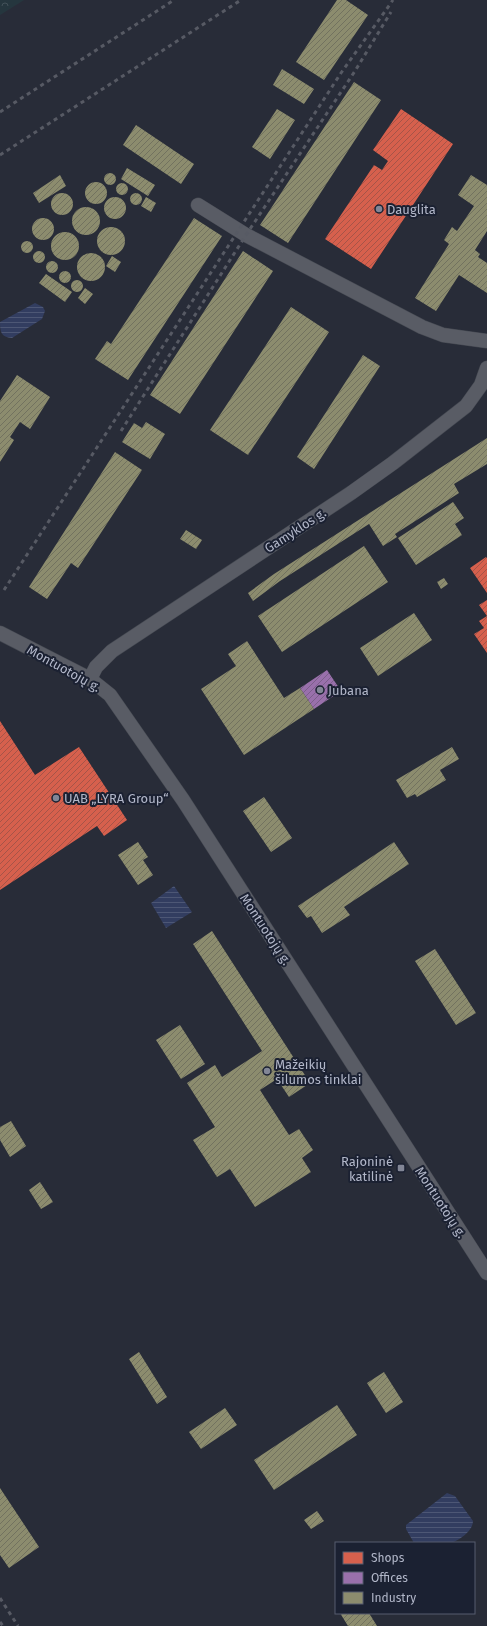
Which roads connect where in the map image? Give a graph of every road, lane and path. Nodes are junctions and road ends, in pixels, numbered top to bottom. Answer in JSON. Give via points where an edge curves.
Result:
{"nodes":[{"id":1,"x":198,"y":205,"type":"dead end"},
{"id":2,"x":487,"y":341,"type":"edge"},
{"id":3,"x":487,"y":368,"type":"edge"},
{"id":4,"x":0,"y":633,"type":"edge"},
{"id":5,"x":90,"y":679,"type":"junction"},
{"id":6,"x":487,"y":1273,"type":"edge"}],
"edges":[{"from":1,"to":2,"type":"street","via":[[246,235],[422,327],[443,335]]},
{"from":3,"to":5,"type":"street","name":"Gamyklos g.","via":[[475,395],[455,415],[351,493],[112,651],[96,667]]},
{"from":4,"to":5,"type":"street","name":"Montuotojų g."},
{"from":5,"to":6,"type":"street","name":"Montuotojų g.","via":[[110,695],[183,800]]}]}
